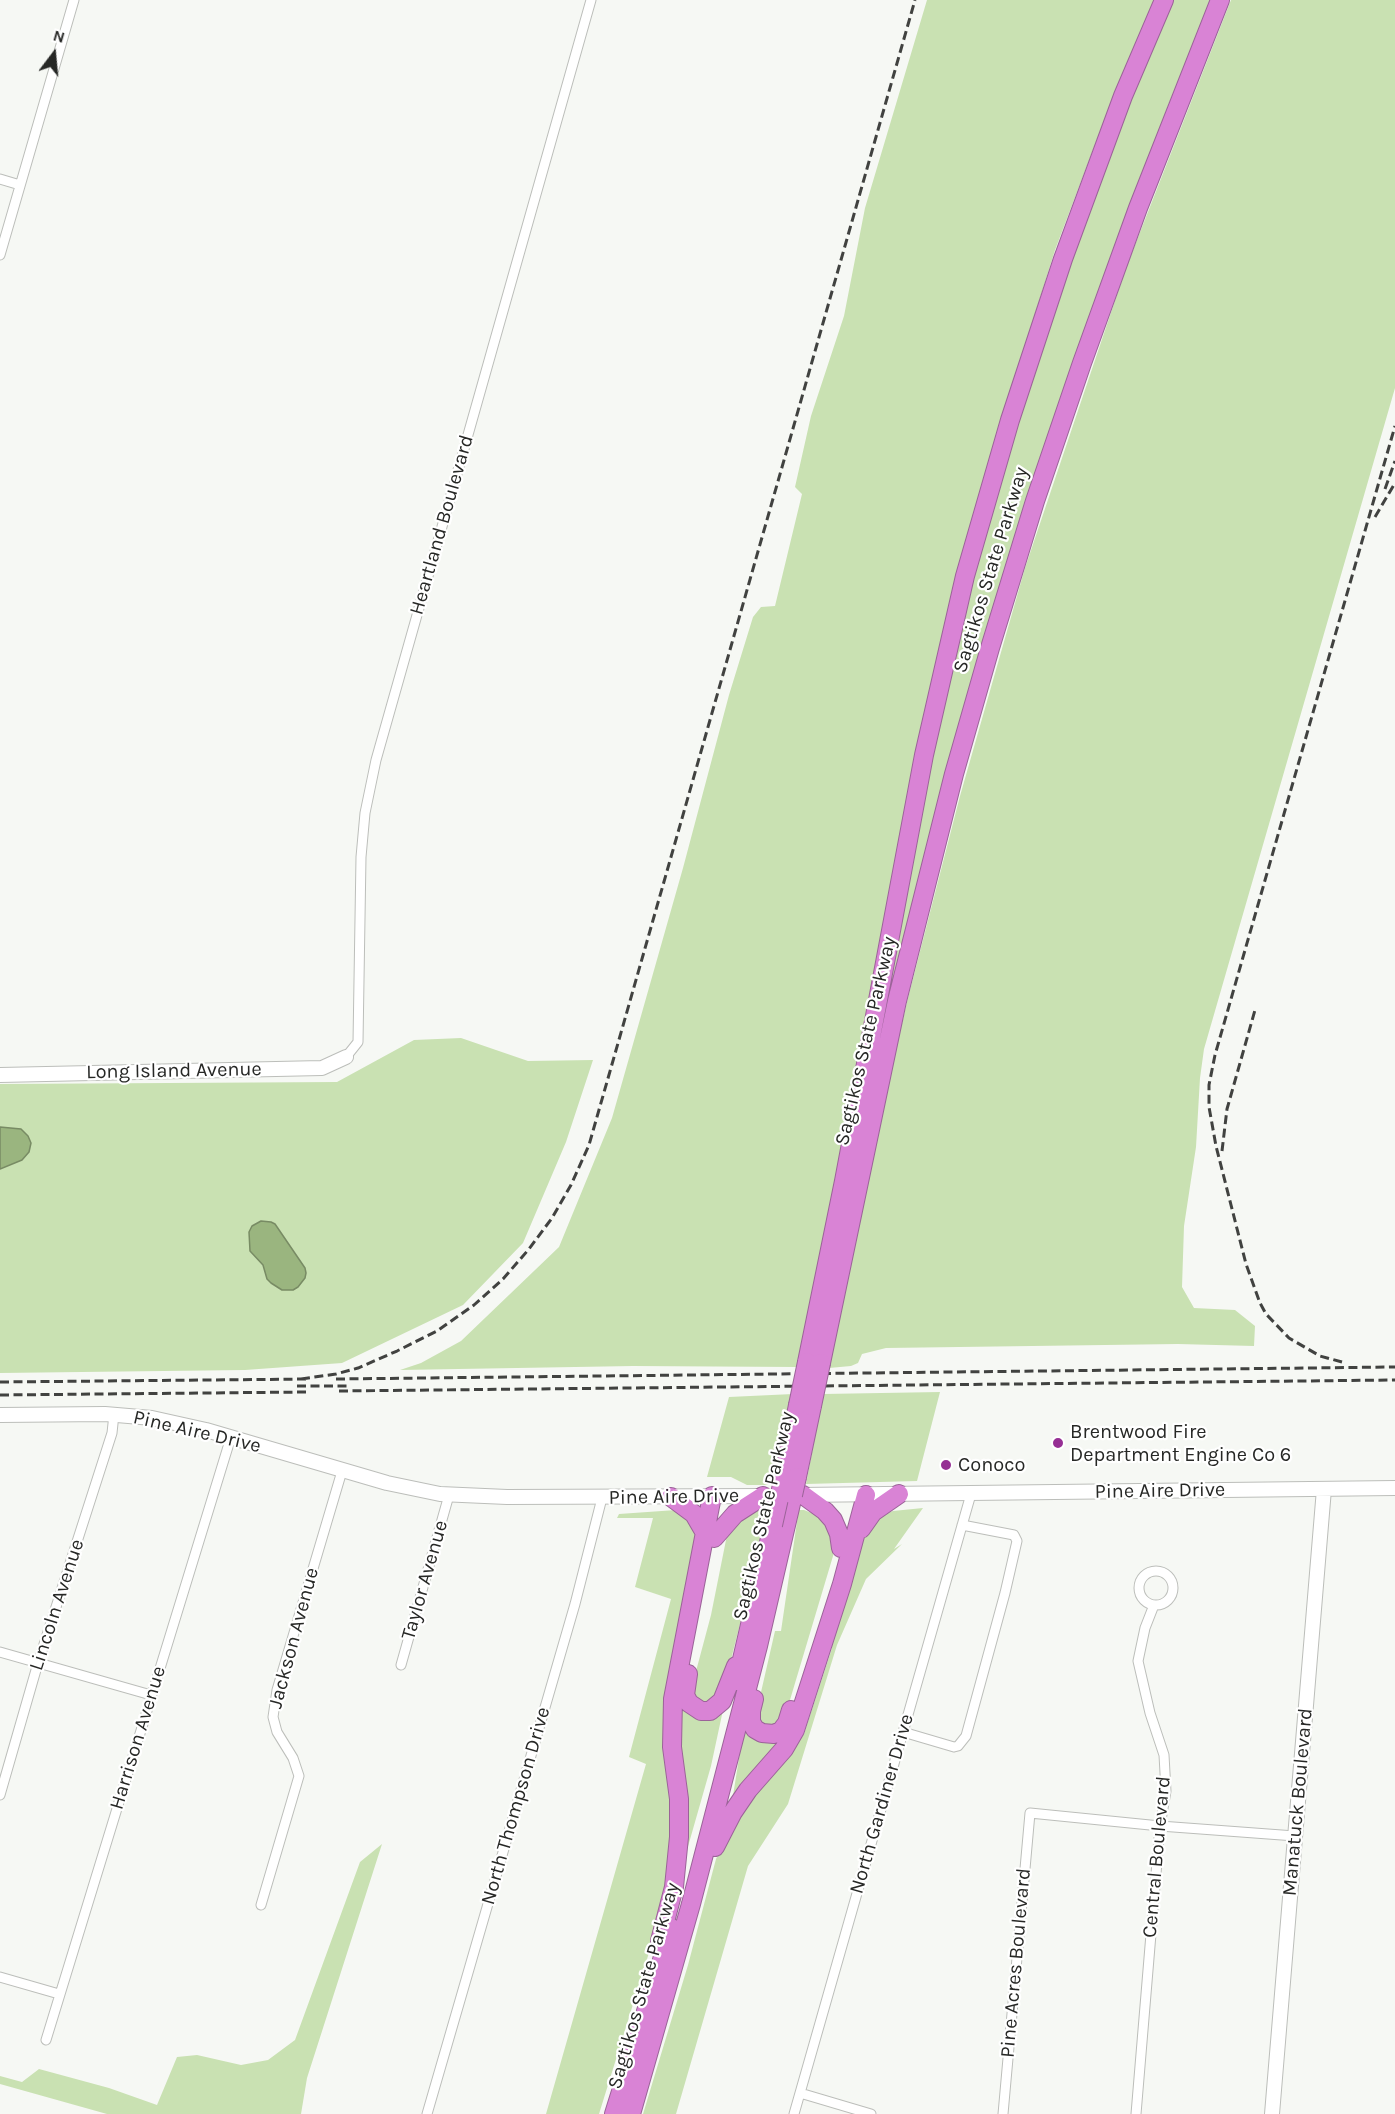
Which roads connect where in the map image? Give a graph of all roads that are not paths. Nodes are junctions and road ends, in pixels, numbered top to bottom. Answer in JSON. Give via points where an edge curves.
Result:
{"nodes":[{"id":1,"x":74,"y":0,"type":"edge"},
{"id":2,"x":591,"y":0,"type":"edge"},
{"id":3,"x":1164,"y":0,"type":"edge"},
{"id":4,"x":1220,"y":0,"type":"edge"},
{"id":5,"x":0,"y":179,"type":"edge"},
{"id":6,"x":20,"y":185,"type":"junction"},
{"id":7,"x":0,"y":255,"type":"edge"},
{"id":8,"x":346,"y":1057,"type":"joint"},
{"id":9,"x":0,"y":1075,"type":"edge"},
{"id":10,"x":814,"y":1362,"type":"junction"},
{"id":11,"x":114,"y":1414,"type":"junction"},
{"id":12,"x":0,"y":1416,"type":"edge"},
{"id":13,"x":231,"y":1437,"type":"junction"},
{"id":14,"x":342,"y":1471,"type":"junction"},
{"id":15,"x":1395,"y":1488,"type":"edge"},
{"id":16,"x":1324,"y":1489,"type":"junction"},
{"id":17,"x":899,"y":1494,"type":"junction"},
{"id":18,"x":970,"y":1494,"type":"junction"},
{"id":19,"x":449,"y":1495,"type":"junction"},
{"id":20,"x":803,"y":1495,"type":"junction"},
{"id":21,"x":862,"y":1495,"type":"junction"},
{"id":22,"x":717,"y":1496,"type":"junction"},
{"id":23,"x":763,"y":1496,"type":"junction"},
{"id":24,"x":671,"y":1497,"type":"junction"},
{"id":25,"x":602,"y":1498,"type":"junction"},
{"id":26,"x":962,"y":1525,"type":"junction"},
{"id":27,"x":710,"y":1536,"type":"junction"},
{"id":28,"x":845,"y":1553,"type":"junction"},
{"id":29,"x":1154,"y":1605,"type":"dead end"},
{"id":30,"x":753,"y":1640,"type":"junction"},
{"id":31,"x":0,"y":1652,"type":"edge"},
{"id":32,"x":39,"y":1663,"type":"junction"},
{"id":33,"x":401,"y":1665,"type":"dead end"},
{"id":34,"x":151,"y":1695,"type":"junction"},
{"id":35,"x":903,"y":1732,"type":"junction"},
{"id":36,"x":0,"y":1795,"type":"edge"},
{"id":37,"x":1160,"y":1826,"type":"junction"},
{"id":38,"x":1295,"y":1836,"type":"junction"},
{"id":39,"x":691,"y":1904,"type":"junction"},
{"id":40,"x":261,"y":1905,"type":"dead end"},
{"id":41,"x":0,"y":1977,"type":"edge"},
{"id":42,"x":59,"y":1994,"type":"junction"},
{"id":43,"x":648,"y":2005,"type":"junction"},
{"id":44,"x":46,"y":2040,"type":"dead end"},
{"id":45,"x":800,"y":2093,"type":"junction"},
{"id":46,"x":427,"y":2114,"type":"edge"},
{"id":47,"x":614,"y":2114,"type":"edge"},
{"id":48,"x":631,"y":2114,"type":"edge"},
{"id":49,"x":794,"y":2114,"type":"edge"},
{"id":50,"x":871,"y":2114,"type":"edge"},
{"id":51,"x":1002,"y":2114,"type":"edge"},
{"id":52,"x":1137,"y":2114,"type":"edge"},
{"id":53,"x":1272,"y":2114,"type":"edge"}],
"edges":[{"from":1,"to":6,"type":"street"},
{"from":2,"to":8,"type":"street","name":"Heartland Boulevard","via":[[376,760],[361,857],[358,1042]]},
{"from":3,"to":10,"type":"highway","name":"Sagtikos State Parkway","via":[[1119,106],[1063,259],[965,576],[915,800]]},
{"from":4,"to":10,"type":"highway","name":"Sagtikos State Parkway","via":[[1082,363],[990,648],[897,1001]]},
{"from":5,"to":6,"type":"street"},
{"from":6,"to":7,"type":"street"},
{"from":8,"to":9,"type":"street","name":"Long Island Avenue","via":[[321,1068]]},
{"from":10,"to":30,"type":"highway","name":"Sagtikos State Parkway","bridge":true},
{"from":11,"to":12,"type":"street","name":"Pine Aire Drive"},
{"from":11,"to":13,"type":"street","name":"Pine Aire Drive","via":[[152,1418]]},
{"from":11,"to":32,"type":"street","name":"Lincoln Avenue","via":[[112,1433]]},
{"from":13,"to":14,"type":"street","name":"Pine Aire Drive"},
{"from":13,"to":34,"type":"street","name":"Harrison Avenue"},
{"from":14,"to":19,"type":"street","name":"Pine Aire Drive"},
{"from":14,"to":40,"type":"street","name":"Jackson Avenue","via":[[277,1690],[273,1717],[299,1776]]},
{"from":15,"to":16,"type":"street","name":"Pine Aire Drive"},
{"from":16,"to":18,"type":"street","name":"Pine Aire Drive"},
{"from":16,"to":38,"type":"street","name":"Manatuck Boulevard"},
{"from":17,"to":18,"type":"street","name":"Pine Aire Drive"},
{"from":17,"to":21,"type":"street","name":"Pine Aire Drive"},
{"from":17,"to":28,"type":"highway","via":[[868,1517]]},
{"from":18,"to":26,"type":"street","name":"North Gardiner Drive"},
{"from":19,"to":25,"type":"street","name":"Pine Aire Drive"},
{"from":19,"to":33,"type":"street","name":"Taylor Avenue"},
{"from":20,"to":21,"type":"street","name":"Pine Aire Drive"},
{"from":20,"to":23,"type":"street","name":"Pine Aire Drive"},
{"from":20,"to":28,"type":"highway","via":[[833,1520]]},
{"from":21,"to":28,"type":"highway"},
{"from":22,"to":23,"type":"street","name":"Pine Aire Drive"},
{"from":22,"to":24,"type":"street","name":"Pine Aire Drive"},
{"from":22,"to":27,"type":"highway"},
{"from":23,"to":27,"type":"highway"},
{"from":24,"to":25,"type":"street","name":"Pine Aire Drive"},
{"from":24,"to":27,"type":"highway","via":[[694,1514]]},
{"from":25,"to":46,"type":"street","name":"North Thompson Drive"},
{"from":26,"to":35,"type":"street","name":"North Gardiner Drive"},
{"from":26,"to":35,"type":"street","via":[[1014,1535],[1017,1541],[966,1736],[954,1747]]},
{"from":27,"to":30,"type":"highway","via":[[686,1682],[685,1695],[692,1706],[705,1712],[719,1706]]},
{"from":27,"to":43,"type":"highway","via":[[673,1707],[672,1747],[680,1817],[676,1872]]},
{"from":28,"to":30,"type":"highway","via":[[789,1717],[785,1727],[774,1734],[758,1732],[751,1722]]},
{"from":28,"to":39,"type":"highway","via":[[795,1730],[733,1812]]},
{"from":29,"to":37,"type":"street","name":"Central Boulevard","via":[[1138,1661],[1164,1755],[1166,1791]]},
{"from":30,"to":39,"type":"highway","name":"Sagtikos State Parkway"},
{"from":30,"to":43,"type":"highway","name":"Sagtikos State Parkway"},
{"from":31,"to":32,"type":"street"},
{"from":32,"to":34,"type":"street"},
{"from":32,"to":36,"type":"street","name":"Lincoln Avenue"},
{"from":34,"to":42,"type":"street","name":"Harrison Avenue"},
{"from":35,"to":45,"type":"street","name":"North Gardiner Drive"},
{"from":37,"to":38,"type":"street"},
{"from":37,"to":51,"type":"street","name":"Pine Acres Boulevard","via":[[1030,1813]]},
{"from":37,"to":52,"type":"street","name":"Central Boulevard"},
{"from":38,"to":53,"type":"street","name":"Manatuck Boulevard"},
{"from":39,"to":48,"type":"highway","name":"Sagtikos State Parkway"},
{"from":41,"to":42,"type":"street"},
{"from":42,"to":44,"type":"street","name":"Harrison Avenue"},
{"from":43,"to":47,"type":"highway","name":"Sagtikos State Parkway"},
{"from":45,"to":49,"type":"street","name":"North Gardiner Drive"},
{"from":45,"to":50,"type":"street"}]}
